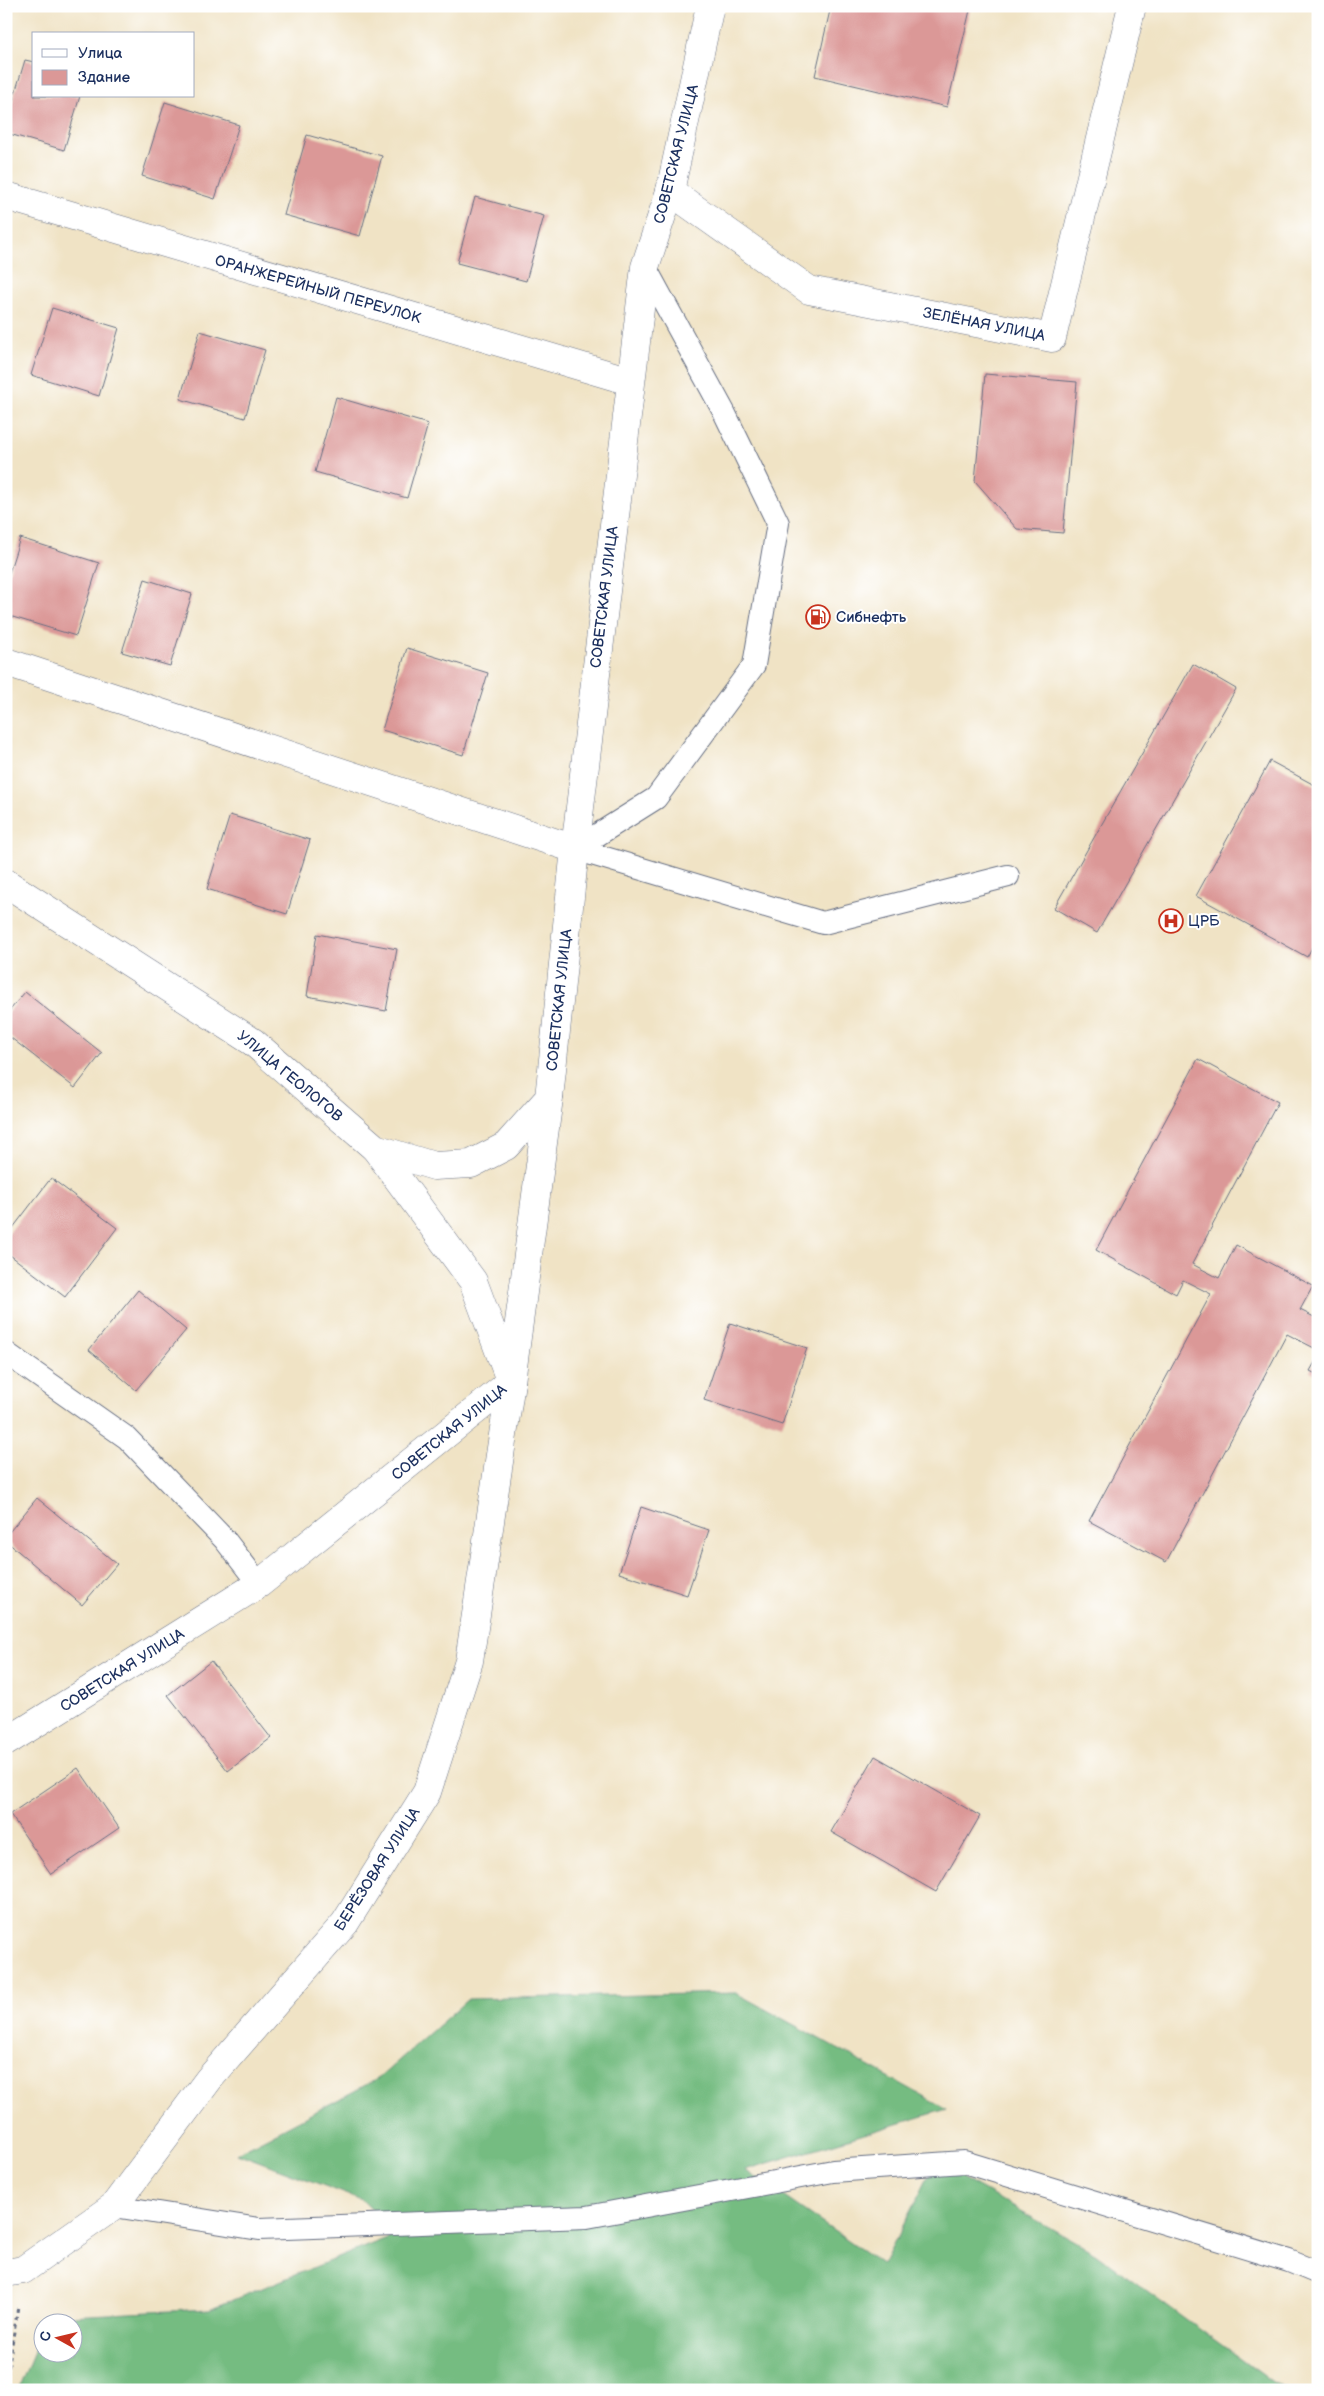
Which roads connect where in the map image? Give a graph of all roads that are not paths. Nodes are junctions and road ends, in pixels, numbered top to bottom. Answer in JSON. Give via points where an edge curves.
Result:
{"nodes":[{"id":1,"x":710,"y":6,"type":"edge"},
{"id":2,"x":1132,"y":6,"type":"edge"},
{"id":3,"x":670,"y":190,"type":"junction"},
{"id":4,"x":6,"y":196,"type":"edge"},
{"id":5,"x":645,"y":267,"type":"junction"},
{"id":6,"x":630,"y":381,"type":"junction"},
{"id":7,"x":6,"y":662,"type":"edge"},
{"id":8,"x":575,"y":850,"type":"junction"},
{"id":9,"x":1008,"y":876,"type":"dead end"},
{"id":10,"x":6,"y":883,"type":"edge"},
{"id":11,"x":548,"y":1098,"type":"junction"},
{"id":12,"x":375,"y":1148,"type":"junction"},
{"id":13,"x":6,"y":1353,"type":"edge"},
{"id":14,"x":511,"y":1382,"type":"junction"},
{"id":15,"x":259,"y":1584,"type":"junction"},
{"id":16,"x":6,"y":1742,"type":"edge"},
{"id":17,"x":114,"y":2206,"type":"junction"},
{"id":18,"x":14,"y":2272,"type":"edge"},
{"id":19,"x":1318,"y":2273,"type":"edge"}],
"edges":[{"from":1,"to":3,"type":"street","name":"СОВЕТСКАЯ УЛИЦА"},
{"from":2,"to":3,"type":"street","name":"ЗЕЛЁНАЯ УЛИЦА","via":[[1052,338],[809,290]]},
{"from":3,"to":5,"type":"street","name":"СОВЕТСКАЯ УЛИЦА"},
{"from":4,"to":6,"type":"street","name":"ОРАНЖЕРЕЙНЫЙ ПЕРЕУЛОК"},
{"from":5,"to":6,"type":"street","name":"СОВЕТСКАЯ УЛИЦА"},
{"from":5,"to":8,"type":"lane","via":[[724,412],[778,523],[754,665],[656,798]]},
{"from":6,"to":8,"type":"street","name":"СОВЕТСКАЯ УЛИЦА"},
{"from":7,"to":8,"type":"street"},
{"from":8,"to":9,"type":"lane","via":[[823,923]]},
{"from":8,"to":11,"type":"street","name":"СОВЕТСКАЯ УЛИЦА"},
{"from":10,"to":12,"type":"street","name":"УЛИЦА ГЕОЛОГОВ","via":[[253,1042]]},
{"from":11,"to":12,"type":"street","name":"УЛИЦА ГЕОЛОГОВ","via":[[506,1146],[471,1164],[434,1166]]},
{"from":11,"to":14,"type":"street","name":"СОВЕТСКАЯ УЛИЦА"},
{"from":12,"to":14,"type":"street","via":[[473,1281]]},
{"from":13,"to":15,"type":"lane","via":[[127,1438],[225,1540]]},
{"from":14,"to":15,"type":"street","name":"СОВЕТСКАЯ УЛИЦА"},
{"from":14,"to":17,"type":"street","name":"БЕРЁЗОВАЯ УЛИЦА","via":[[469,1661],[427,1792],[345,1922],[209,2079]]},
{"from":15,"to":16,"type":"street","name":"СОВЕТСКАЯ УЛИЦА"},
{"from":17,"to":18,"type":"street","name":"БЕРЁЗОВАЯ УЛИЦА"},
{"from":17,"to":19,"type":"lane","via":[[259,2229],[587,2216],[833,2171],[964,2162],[1289,2260]]}]}
